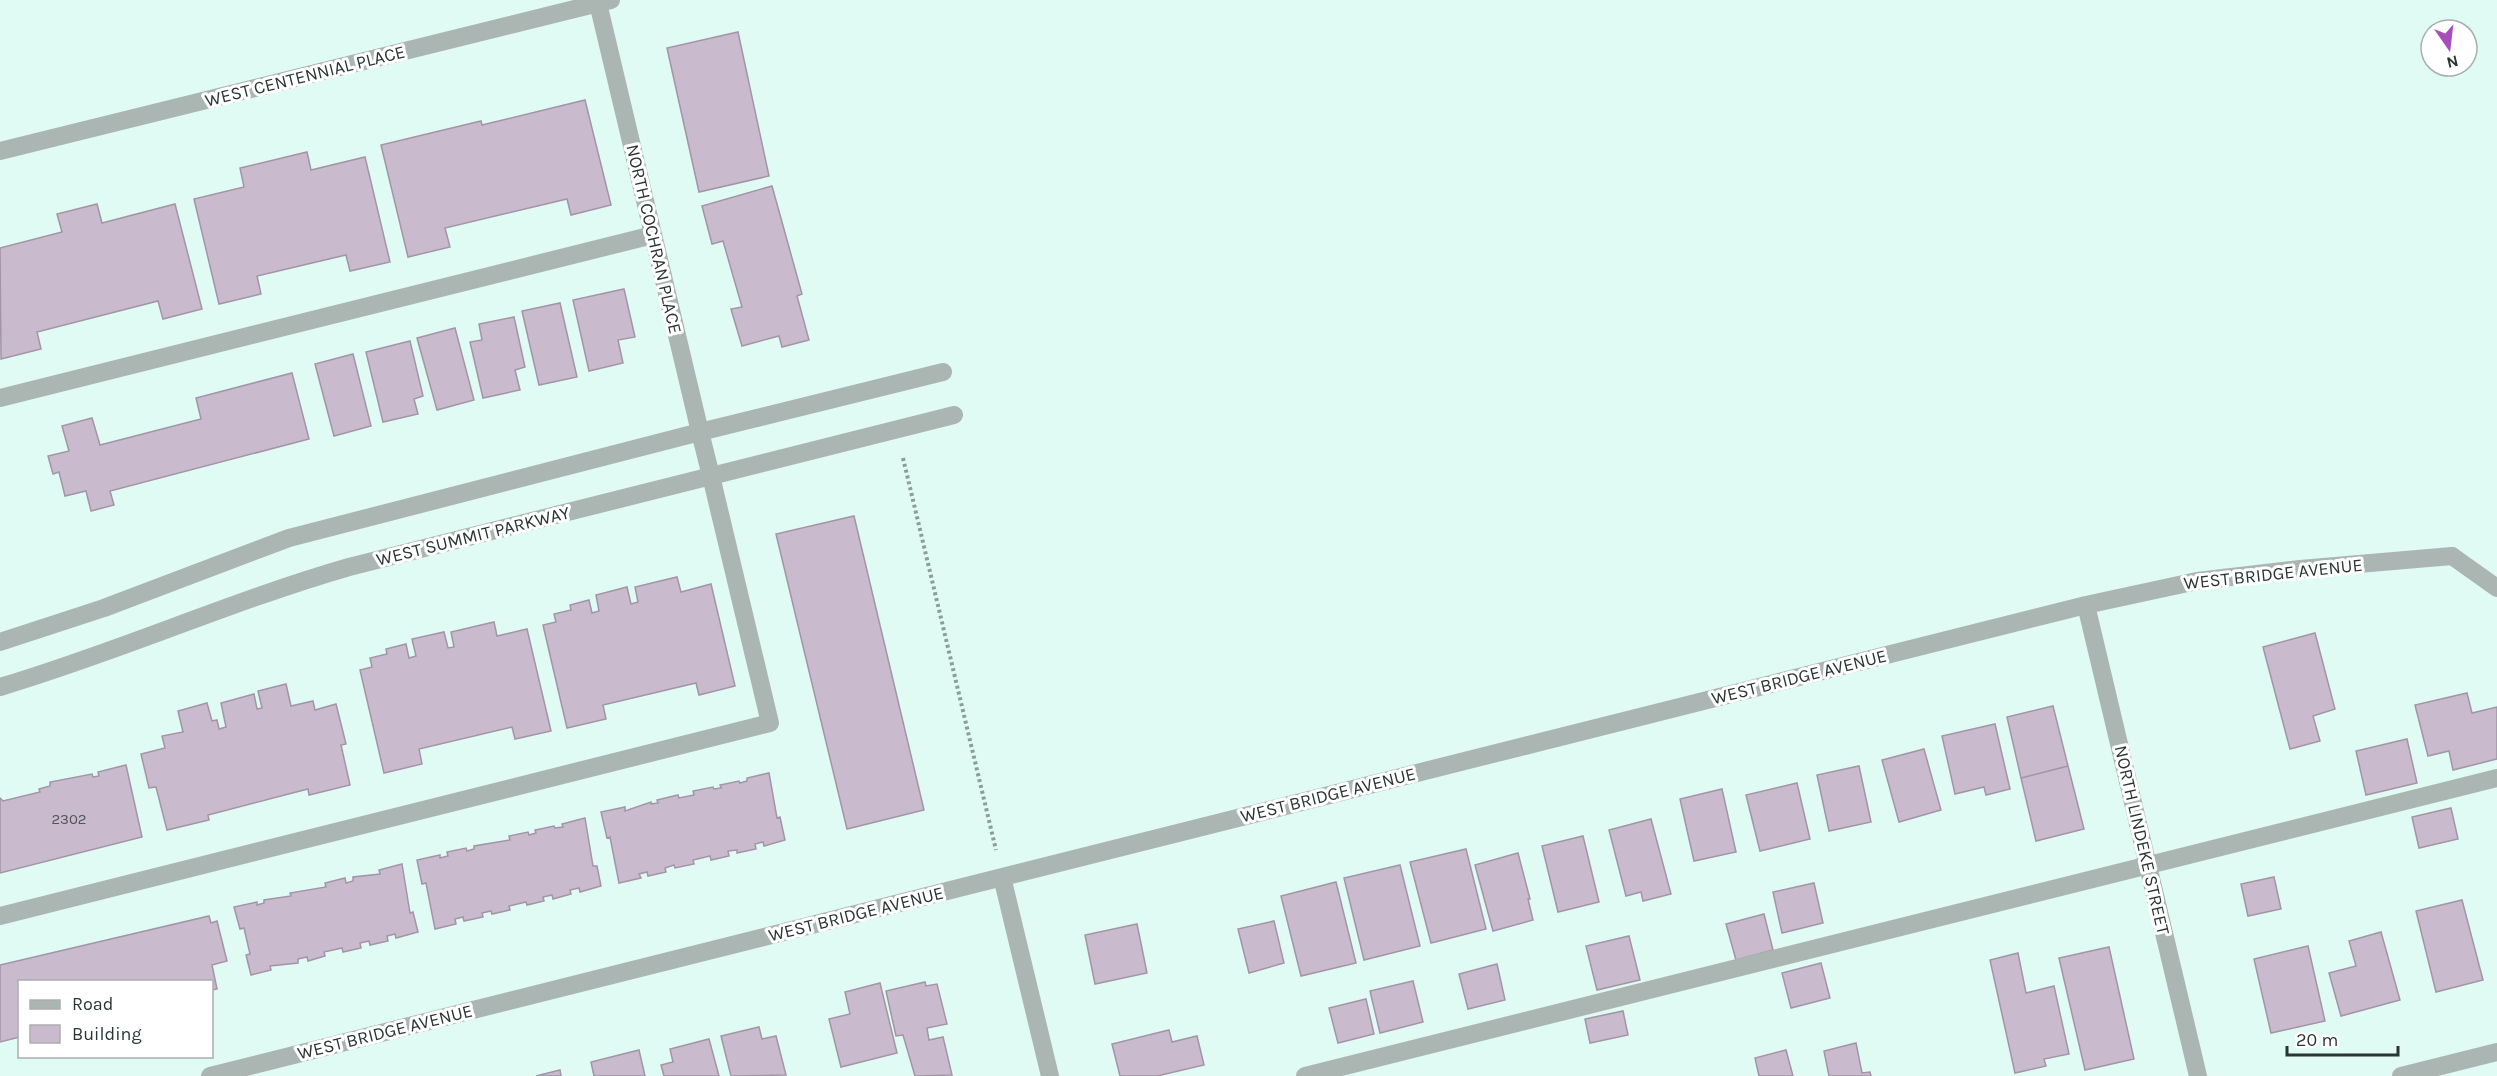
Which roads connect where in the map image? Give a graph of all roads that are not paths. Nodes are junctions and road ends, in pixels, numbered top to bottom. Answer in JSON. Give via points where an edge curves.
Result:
{"nodes":[{"id":1,"x":604,"y":2,"type":"edge"},
{"id":2,"x":0,"y":151,"type":"edge"},
{"id":3,"x":653,"y":235,"type":"junction"},
{"id":4,"x":944,"y":372,"type":"dead end"},
{"id":5,"x":0,"y":398,"type":"edge"},
{"id":6,"x":954,"y":415,"type":"dead end"},
{"id":7,"x":700,"y":432,"type":"junction"},
{"id":8,"x":711,"y":476,"type":"junction"},
{"id":9,"x":2497,"y":588,"type":"edge"},
{"id":10,"x":2086,"y":604,"type":"junction"},
{"id":11,"x":0,"y":642,"type":"edge"},
{"id":12,"x":0,"y":687,"type":"edge"},
{"id":13,"x":2497,"y":778,"type":"edge"},
{"id":14,"x":2148,"y":867,"type":"junction"},
{"id":15,"x":1002,"y":877,"type":"junction"},
{"id":16,"x":0,"y":916,"type":"edge"},
{"id":17,"x":2497,"y":1052,"type":"edge"},
{"id":18,"x":210,"y":1076,"type":"edge"},
{"id":19,"x":1050,"y":1076,"type":"edge"},
{"id":20,"x":1305,"y":1076,"type":"edge"},
{"id":21,"x":2198,"y":1076,"type":"edge"},
{"id":22,"x":2401,"y":1076,"type":"edge"}],
"edges":[{"from":1,"to":2,"type":"street","name":"WEST CENTENNIAL PLACE"},
{"from":1,"to":3,"type":"street","name":"NORTH COCHRAN PLACE"},
{"from":3,"to":5,"type":"street"},
{"from":3,"to":7,"type":"street","name":"NORTH COCHRAN PLACE"},
{"from":4,"to":7,"type":"street"},
{"from":6,"to":8,"type":"street","name":"WEST SUMMIT PARKWAY"},
{"from":7,"to":8,"type":"street","name":"NORTH COCHRAN PLACE"},
{"from":7,"to":11,"type":"street","via":[[289,538],[113,605]]},
{"from":8,"to":12,"type":"street","name":"WEST SUMMIT PARKWAY","via":[[302,580],[117,650]]},
{"from":8,"to":16,"type":"street","name":"NORTH COCHRAN PLACE","via":[[770,723]]},
{"from":9,"to":10,"type":"street","name":"WEST BRIDGE AVENUE","via":[[2452,556],[2206,580]]},
{"from":10,"to":14,"type":"street","name":"NORTH LINDEKE STREET"},
{"from":10,"to":15,"type":"street","name":"WEST BRIDGE AVENUE"},
{"from":13,"to":14,"type":"street"},
{"from":14,"to":20,"type":"street"},
{"from":14,"to":21,"type":"street","name":"NORTH LINDEKE STREET"},
{"from":15,"to":18,"type":"street","name":"WEST BRIDGE AVENUE"},
{"from":15,"to":19,"type":"street"},
{"from":17,"to":22,"type":"street"}]}
